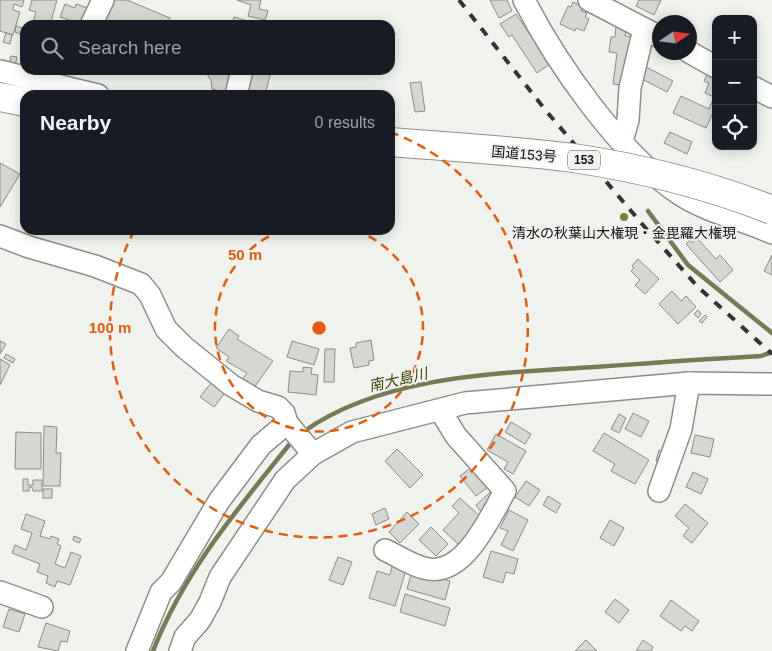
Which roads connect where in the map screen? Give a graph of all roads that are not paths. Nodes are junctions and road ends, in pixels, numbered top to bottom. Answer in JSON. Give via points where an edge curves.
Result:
{"nodes":[{"id":1,"x":103,"y":0,"type":"edge"},
{"id":2,"x":524,"y":0,"type":"edge"},
{"id":3,"x":589,"y":0,"type":"edge"},
{"id":4,"x":93,"y":20,"type":"edge"},
{"id":5,"x":652,"y":33,"type":"edge"},
{"id":6,"x":697,"y":56,"type":"edge"},
{"id":7,"x":712,"y":65,"type":"edge"},
{"id":8,"x":0,"y":70,"type":"edge"},
{"id":9,"x":241,"y":75,"type":"edge"},
{"id":10,"x":757,"y":89,"type":"edge"},
{"id":11,"x":62,"y":90,"type":"edge"},
{"id":12,"x":237,"y":90,"type":"edge"},
{"id":13,"x":0,"y":97,"type":"edge"},
{"id":14,"x":772,"y":97,"type":"edge"},
{"id":15,"x":20,"y":101,"type":"edge"},
{"id":16,"x":622,"y":141,"type":"junction"},
{"id":17,"x":395,"y":142,"type":"edge"},
{"id":18,"x":772,"y":210,"type":"edge"},
{"id":19,"x":772,"y":233,"type":"edge"},
{"id":20,"x":0,"y":236,"type":"edge"},
{"id":21,"x":689,"y":383,"type":"junction"},
{"id":22,"x":772,"y":384,"type":"edge"},
{"id":23,"x":440,"y":410,"type":"junction"},
{"id":24,"x":290,"y":427,"type":"junction"},
{"id":25,"x":311,"y":451,"type":"junction"},
{"id":26,"x":659,"y":491,"type":"dead end"},
{"id":27,"x":385,"y":550,"type":"dead end"},
{"id":28,"x":0,"y":592,"type":"edge"},
{"id":29,"x":42,"y":607,"type":"dead end"},
{"id":30,"x":137,"y":651,"type":"edge"},
{"id":31,"x":180,"y":651,"type":"edge"}],
"edges":[{"from":1,"to":4,"type":"street"},
{"from":2,"to":16,"type":"street","via":[[550,46]]},
{"from":3,"to":5,"type":"street"},
{"from":5,"to":16,"type":"street","via":[[630,88],[628,120]]},
{"from":6,"to":7,"type":"street"},
{"from":8,"to":11,"type":"street"},
{"from":9,"to":12,"type":"street"},
{"from":10,"to":14,"type":"street"},
{"from":13,"to":15,"type":"highway"},
{"from":16,"to":19,"type":"street","via":[[646,168],[681,195],[722,216]]},
{"from":17,"to":18,"type":"highway","name":"国道153号","number":"153","bridge":true,"via":[[573,158],[679,179]]},
{"from":20,"to":24,"type":"street","via":[[141,284],[150,295],[166,329],[184,347],[258,401],[278,407]]},
{"from":21,"to":22,"type":"street"},
{"from":21,"to":23,"type":"street","via":[[465,403]]},
{"from":21,"to":26,"type":"street","via":[[681,430]]},
{"from":23,"to":25,"type":"street","via":[[352,432]]},
{"from":23,"to":27,"type":"street","via":[[456,436],[505,491],[469,550],[459,560],[435,570],[424,569]]},
{"from":24,"to":25,"type":"street"},
{"from":24,"to":30,"type":"street","via":[[261,445],[220,501],[171,582],[161,592]]},
{"from":25,"to":31,"type":"street","via":[[285,480],[246,536]]},
{"from":28,"to":29,"type":"street"}]}
